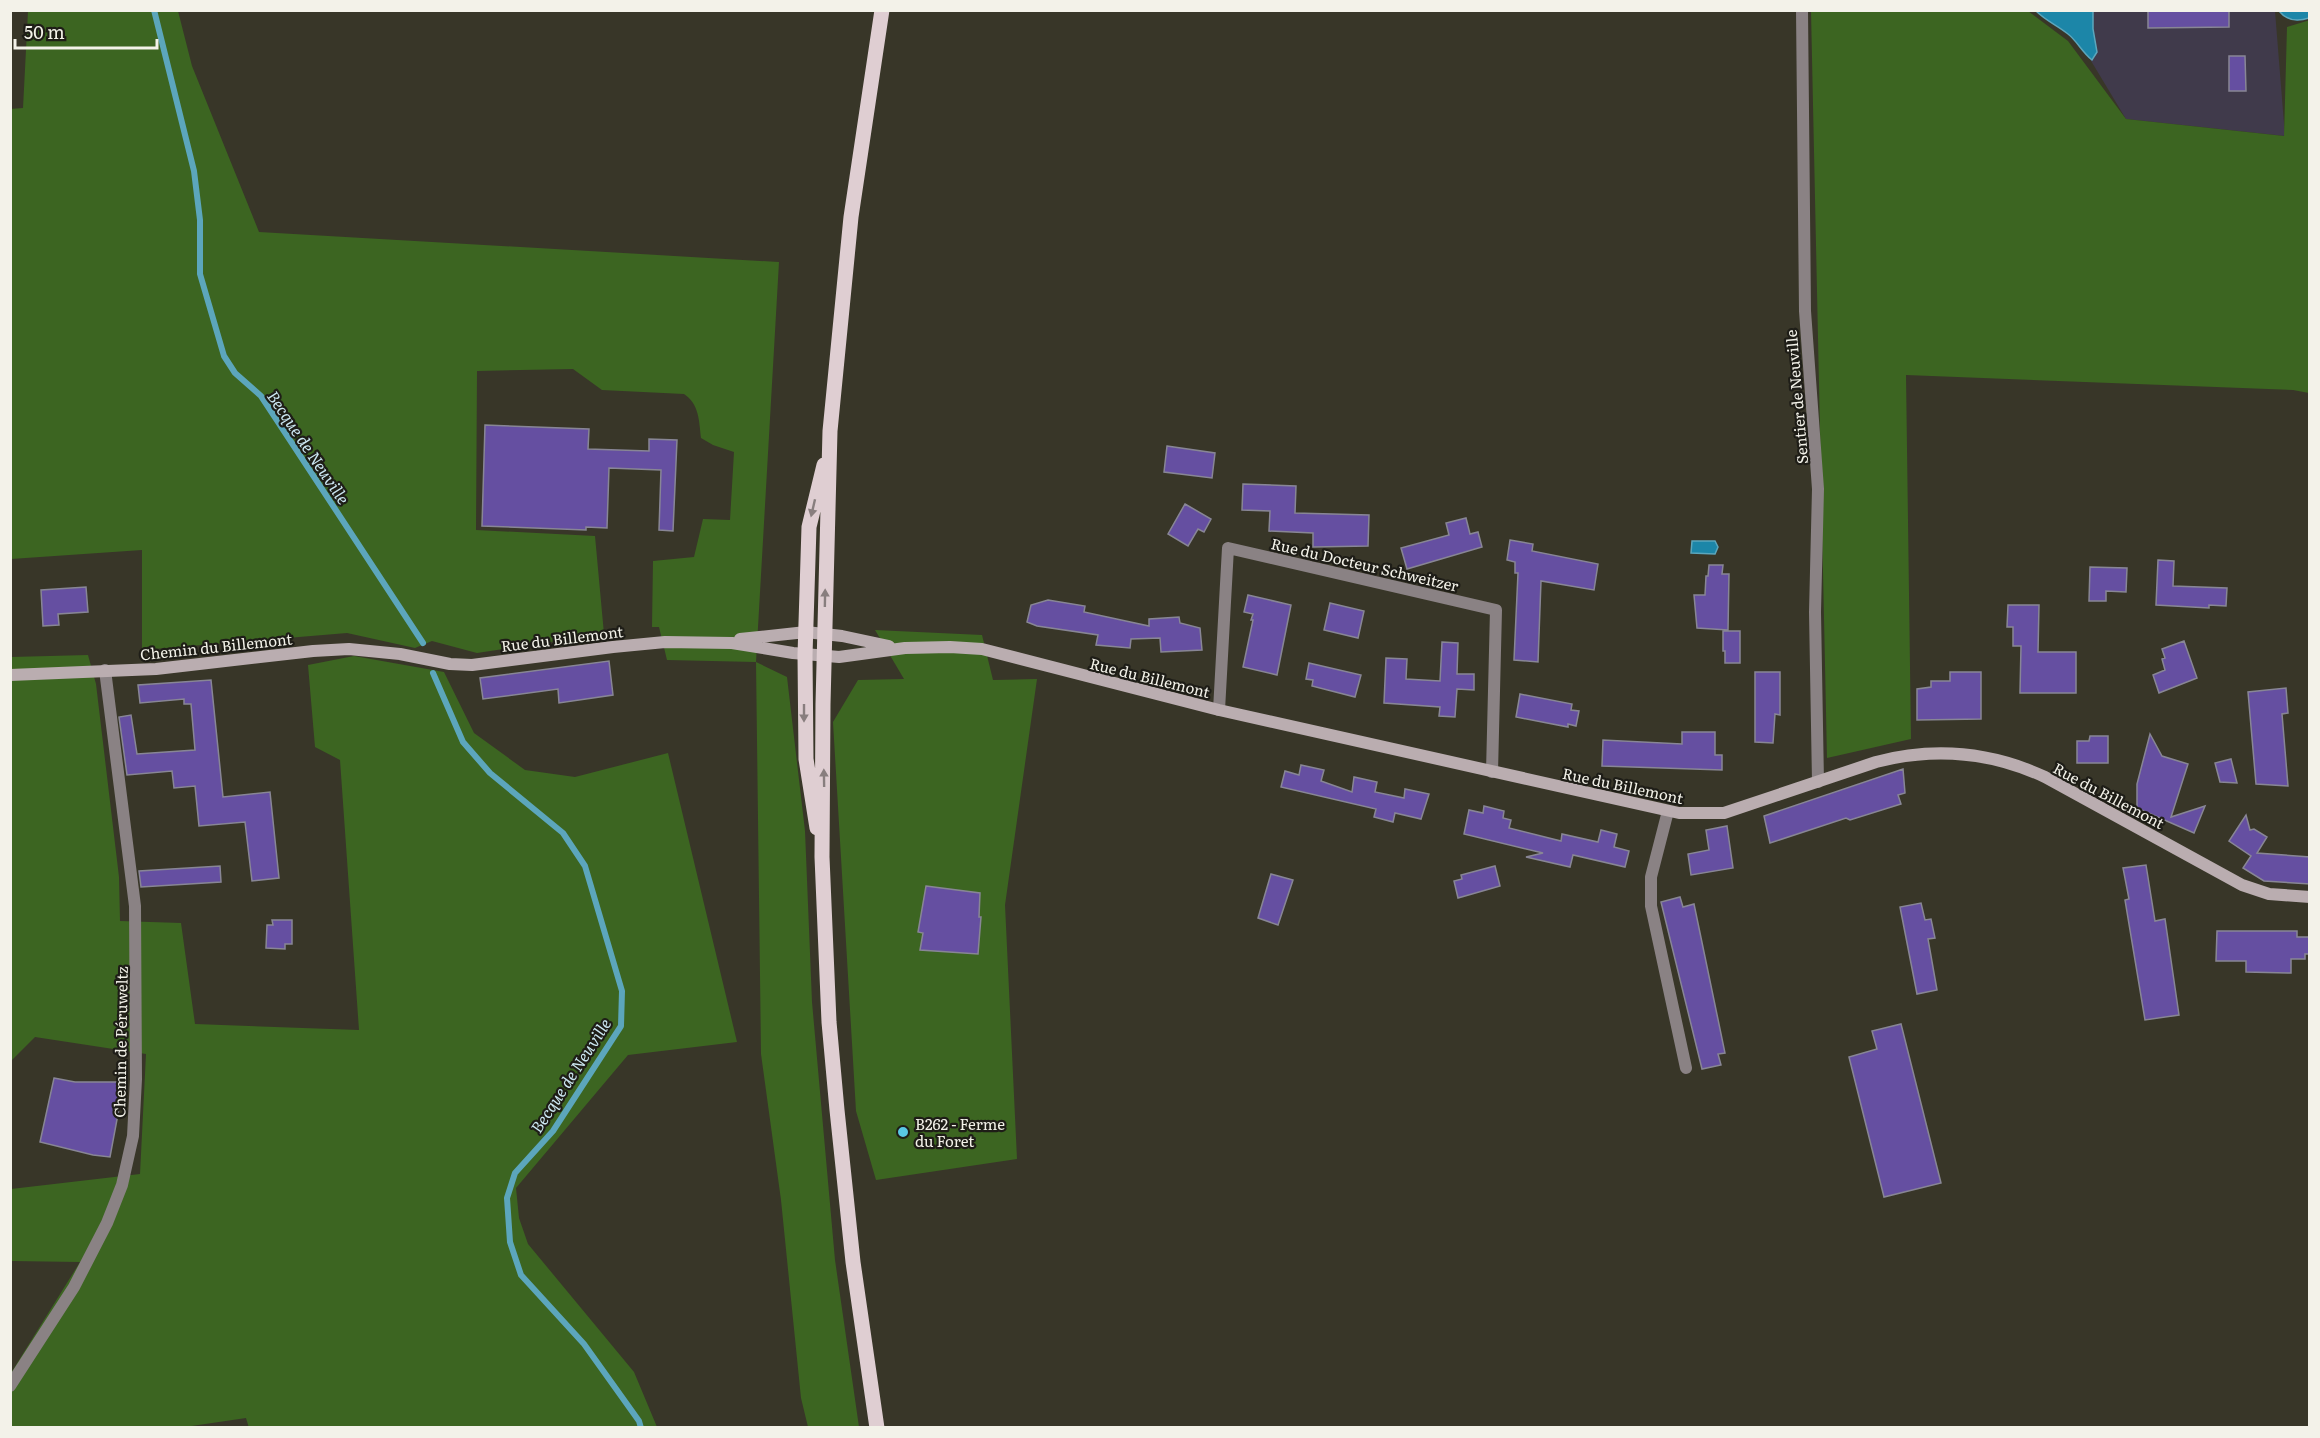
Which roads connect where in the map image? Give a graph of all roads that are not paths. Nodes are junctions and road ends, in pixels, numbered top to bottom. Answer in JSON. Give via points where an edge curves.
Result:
{"nodes":[{"id":1,"x":882,"y":10,"type":"edge"},
{"id":2,"x":1802,"y":10,"type":"edge"},
{"id":3,"x":830,"y":431,"type":"junction"},
{"id":4,"x":806,"y":632,"type":"junction"},
{"id":5,"x":825,"y":634,"type":"junction"},
{"id":6,"x":706,"y":642,"type":"junction"},
{"id":7,"x":905,"y":648,"type":"junction"},
{"id":8,"x":805,"y":655,"type":"junction"},
{"id":9,"x":824,"y":656,"type":"junction"},
{"id":10,"x":424,"y":658,"type":"joint"},
{"id":11,"x":105,"y":670,"type":"junction"},
{"id":12,"x":10,"y":675,"type":"edge"},
{"id":13,"x":1219,"y":710,"type":"junction"},
{"id":14,"x":1492,"y":772,"type":"junction"},
{"id":15,"x":1818,"y":782,"type":"junction"},
{"id":16,"x":1668,"y":811,"type":"junction"},
{"id":17,"x":822,"y":857,"type":"junction"},
{"id":18,"x":2310,"y":897,"type":"edge"},
{"id":19,"x":1686,"y":1068,"type":"dead end"},
{"id":20,"x":10,"y":1386,"type":"edge"},
{"id":21,"x":877,"y":1428,"type":"edge"}],
"edges":[{"from":1,"to":3,"type":"main road","via":[[851,216]]},
{"from":2,"to":15,"type":"street","name":"Sentier de Neuville","via":[[1805,311],[1818,489]]},
{"from":3,"to":4,"type":"main road","one_way":true,"via":[[809,527]]},
{"from":5,"to":3,"type":"main road","one_way":true},
{"from":4,"to":5,"type":"street","name":"Rue du Billemont"},
{"from":4,"to":6,"type":"street","name":"Rue du Billemont"},
{"from":4,"to":8,"type":"main road"},
{"from":5,"to":7,"type":"street","name":"Rue du Billemont"},
{"from":5,"to":9,"type":"main road"},
{"from":6,"to":8,"type":"street","name":"Rue du Billemont"},
{"from":6,"to":10,"type":"street","name":"Rue du Billemont","via":[[621,646],[472,665]]},
{"from":7,"to":9,"type":"street","name":"Rue du Billemont","via":[[852,657]]},
{"from":7,"to":13,"type":"street","name":"Rue du Billemont","via":[[995,651]]},
{"from":8,"to":9,"type":"street","name":"Rue du Billemont"},
{"from":8,"to":17,"type":"main road","one_way":true,"via":[[806,759]]},
{"from":17,"to":9,"type":"main road","one_way":true},
{"from":10,"to":11,"type":"street","name":"Chemin du Billemont","via":[[330,649],[156,669]]},
{"from":11,"to":12,"type":"street","name":"Chemin du Billemont"},
{"from":11,"to":20,"type":"street","name":"Chemin de Péruweltz","via":[[135,906],[136,1078],[132,1143],[122,1185],[95,1247],[68,1297]]},
{"from":13,"to":14,"type":"street","name":"Rue du Billemont"},
{"from":13,"to":14,"type":"street","name":"Rue du Docteur Schweitzer","via":[[1228,548],[1496,610]]},
{"from":14,"to":16,"type":"street","name":"Rue du Billemont"},
{"from":15,"to":16,"type":"street","name":"Rue du Billemont","via":[[1724,813]]},
{"from":15,"to":18,"type":"street","name":"Rue du Billemont","via":[[1901,756],[1948,753],[1999,760],[2061,785],[2242,885],[2277,895]]},
{"from":16,"to":19,"type":"street","via":[[1651,876],[1651,906]]},
{"from":17,"to":21,"type":"main road","via":[[839,1132]]}]}
